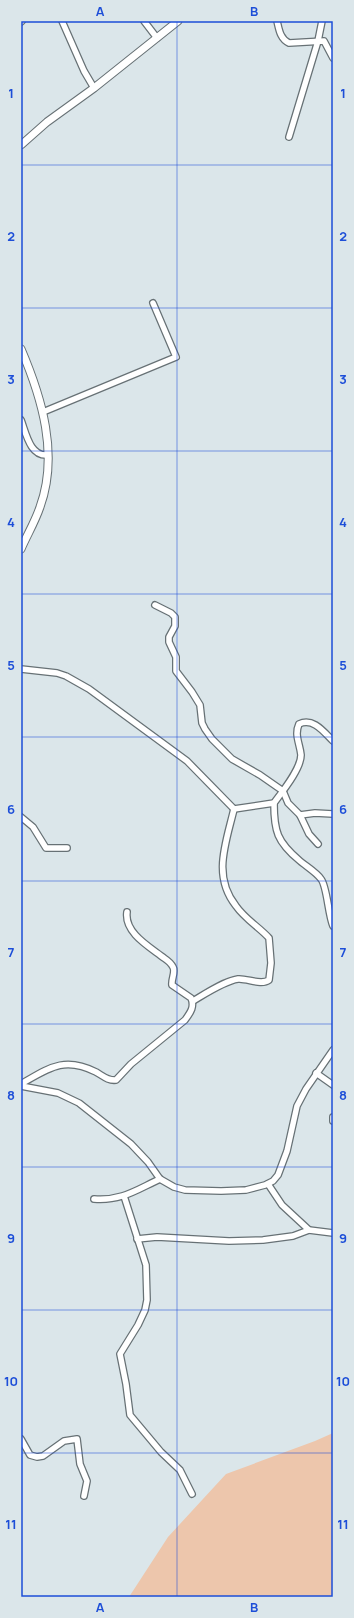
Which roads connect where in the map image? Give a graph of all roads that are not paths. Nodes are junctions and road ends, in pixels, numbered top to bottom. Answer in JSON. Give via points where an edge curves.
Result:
{"nodes":[{"id":1,"x":62,"y":21,"type":"edge"},
{"id":2,"x":144,"y":21,"type":"edge"},
{"id":3,"x":178,"y":21,"type":"edge"},
{"id":4,"x":277,"y":21,"type":"edge"},
{"id":5,"x":322,"y":21,"type":"edge"},
{"id":6,"x":157,"y":38,"type":"junction"},
{"id":7,"x":318,"y":41,"type":"junction"},
{"id":8,"x":333,"y":58,"type":"edge"},
{"id":9,"x":94,"y":88,"type":"junction"},
{"id":10,"x":289,"y":137,"type":"dead end"},
{"id":11,"x":21,"y":145,"type":"edge"},
{"id":12,"x":153,"y":303,"type":"dead end"},
{"id":13,"x":21,"y":349,"type":"edge"},
{"id":14,"x":43,"y":412,"type":"junction"},
{"id":15,"x":21,"y":420,"type":"edge"},
{"id":16,"x":48,"y":455,"type":"junction"},
{"id":17,"x":21,"y":549,"type":"edge"},
{"id":18,"x":155,"y":605,"type":"dead end"},
{"id":19,"x":21,"y":669,"type":"edge"},
{"id":20,"x":333,"y":742,"type":"edge"},
{"id":21,"x":283,"y":791,"type":"junction"},
{"id":22,"x":274,"y":803,"type":"junction"},
{"id":23,"x":234,"y":809,"type":"junction"},
{"id":24,"x":333,"y":814,"type":"edge"},
{"id":25,"x":300,"y":815,"type":"junction"},
{"id":26,"x":21,"y":817,"type":"edge"},
{"id":27,"x":318,"y":844,"type":"dead end"},
{"id":28,"x":67,"y":848,"type":"dead end"},
{"id":29,"x":127,"y":912,"type":"dead end"},
{"id":30,"x":333,"y":926,"type":"edge"},
{"id":31,"x":193,"y":1001,"type":"junction"},
{"id":32,"x":333,"y":1050,"type":"edge"},
{"id":33,"x":316,"y":1073,"type":"junction"},
{"id":34,"x":21,"y":1085,"type":"edge"},
{"id":35,"x":333,"y":1085,"type":"edge"},
{"id":36,"x":333,"y":1117,"type":"edge"},
{"id":37,"x":333,"y":1121,"type":"edge"},
{"id":38,"x":160,"y":1178,"type":"junction"},
{"id":39,"x":268,"y":1184,"type":"junction"},
{"id":40,"x":124,"y":1196,"type":"junction"},
{"id":41,"x":94,"y":1199,"type":"dead end"},
{"id":42,"x":309,"y":1230,"type":"junction"},
{"id":43,"x":333,"y":1233,"type":"edge"},
{"id":44,"x":137,"y":1239,"type":"junction"},
{"id":45,"x":21,"y":1439,"type":"edge"},
{"id":46,"x":192,"y":1494,"type":"dead end"},
{"id":47,"x":84,"y":1496,"type":"dead end"}],
"edges":[{"from":1,"to":9,"type":"street"},
{"from":2,"to":6,"type":"street"},
{"from":3,"to":6,"type":"street"},
{"from":4,"to":7,"type":"street","via":[[282,37],[289,43]]},
{"from":5,"to":7,"type":"street"},
{"from":6,"to":9,"type":"street"},
{"from":7,"to":8,"type":"street","via":[[324,41]]},
{"from":7,"to":10,"type":"street"},
{"from":9,"to":11,"type":"street","via":[[46,122]]},
{"from":12,"to":14,"type":"street","via":[[176,357]]},
{"from":13,"to":14,"type":"street"},
{"from":14,"to":16,"type":"street"},
{"from":15,"to":16,"type":"street","via":[[34,450],[41,455]]},
{"from":16,"to":17,"type":"street","via":[[45,488],[40,507]]},
{"from":18,"to":21,"type":"street","via":[[175,617],[175,626],[169,642],[176,657],[176,671],[200,705],[202,723],[212,739],[232,759]]},
{"from":19,"to":23,"type":"street","via":[[66,676],[89,690],[187,761]]},
{"from":20,"to":21,"type":"street","via":[[311,722],[299,724],[297,735],[300,760]]},
{"from":21,"to":22,"type":"street"},
{"from":21,"to":25,"type":"street","via":[[288,803]]},
{"from":22,"to":23,"type":"street"},
{"from":22,"to":30,"type":"street","via":[[277,834],[299,861],[321,879]]},
{"from":23,"to":31,"type":"street","via":[[222,875],[236,907],[269,938],[270,976],[267,982],[240,979],[230,981]]},
{"from":24,"to":25,"type":"street"},
{"from":25,"to":27,"type":"street"},
{"from":26,"to":28,"type":"street","via":[[33,827],[46,848]]},
{"from":29,"to":31,"type":"street","via":[[127,922],[143,942],[172,965],[172,985],[189,995]]},
{"from":31,"to":34,"type":"street","via":[[185,1020],[131,1064],[116,1080],[71,1064],[48,1069]]},
{"from":32,"to":33,"type":"street"},
{"from":33,"to":35,"type":"street"},
{"from":33,"to":39,"type":"street","via":[[297,1106],[282,1167]]},
{"from":34,"to":38,"type":"street","via":[[58,1093],[79,1104],[130,1144]]},
{"from":36,"to":37,"type":"street"},
{"from":38,"to":39,"type":"street","via":[[174,1187],[185,1190],[246,1190]]},
{"from":38,"to":40,"type":"street"},
{"from":39,"to":42,"type":"street","via":[[282,1205]]},
{"from":40,"to":41,"type":"street"},
{"from":40,"to":44,"type":"street"},
{"from":42,"to":43,"type":"street"},
{"from":42,"to":44,"type":"street","via":[[293,1236],[263,1240],[157,1237]]},
{"from":44,"to":46,"type":"street","via":[[146,1265],[147,1300],[138,1325],[120,1354],[129,1412],[150,1440],[180,1470]]},
{"from":45,"to":47,"type":"street","via":[[30,1455],[37,1457],[43,1456],[64,1440],[77,1439],[80,1464],[87,1481]]}]}
